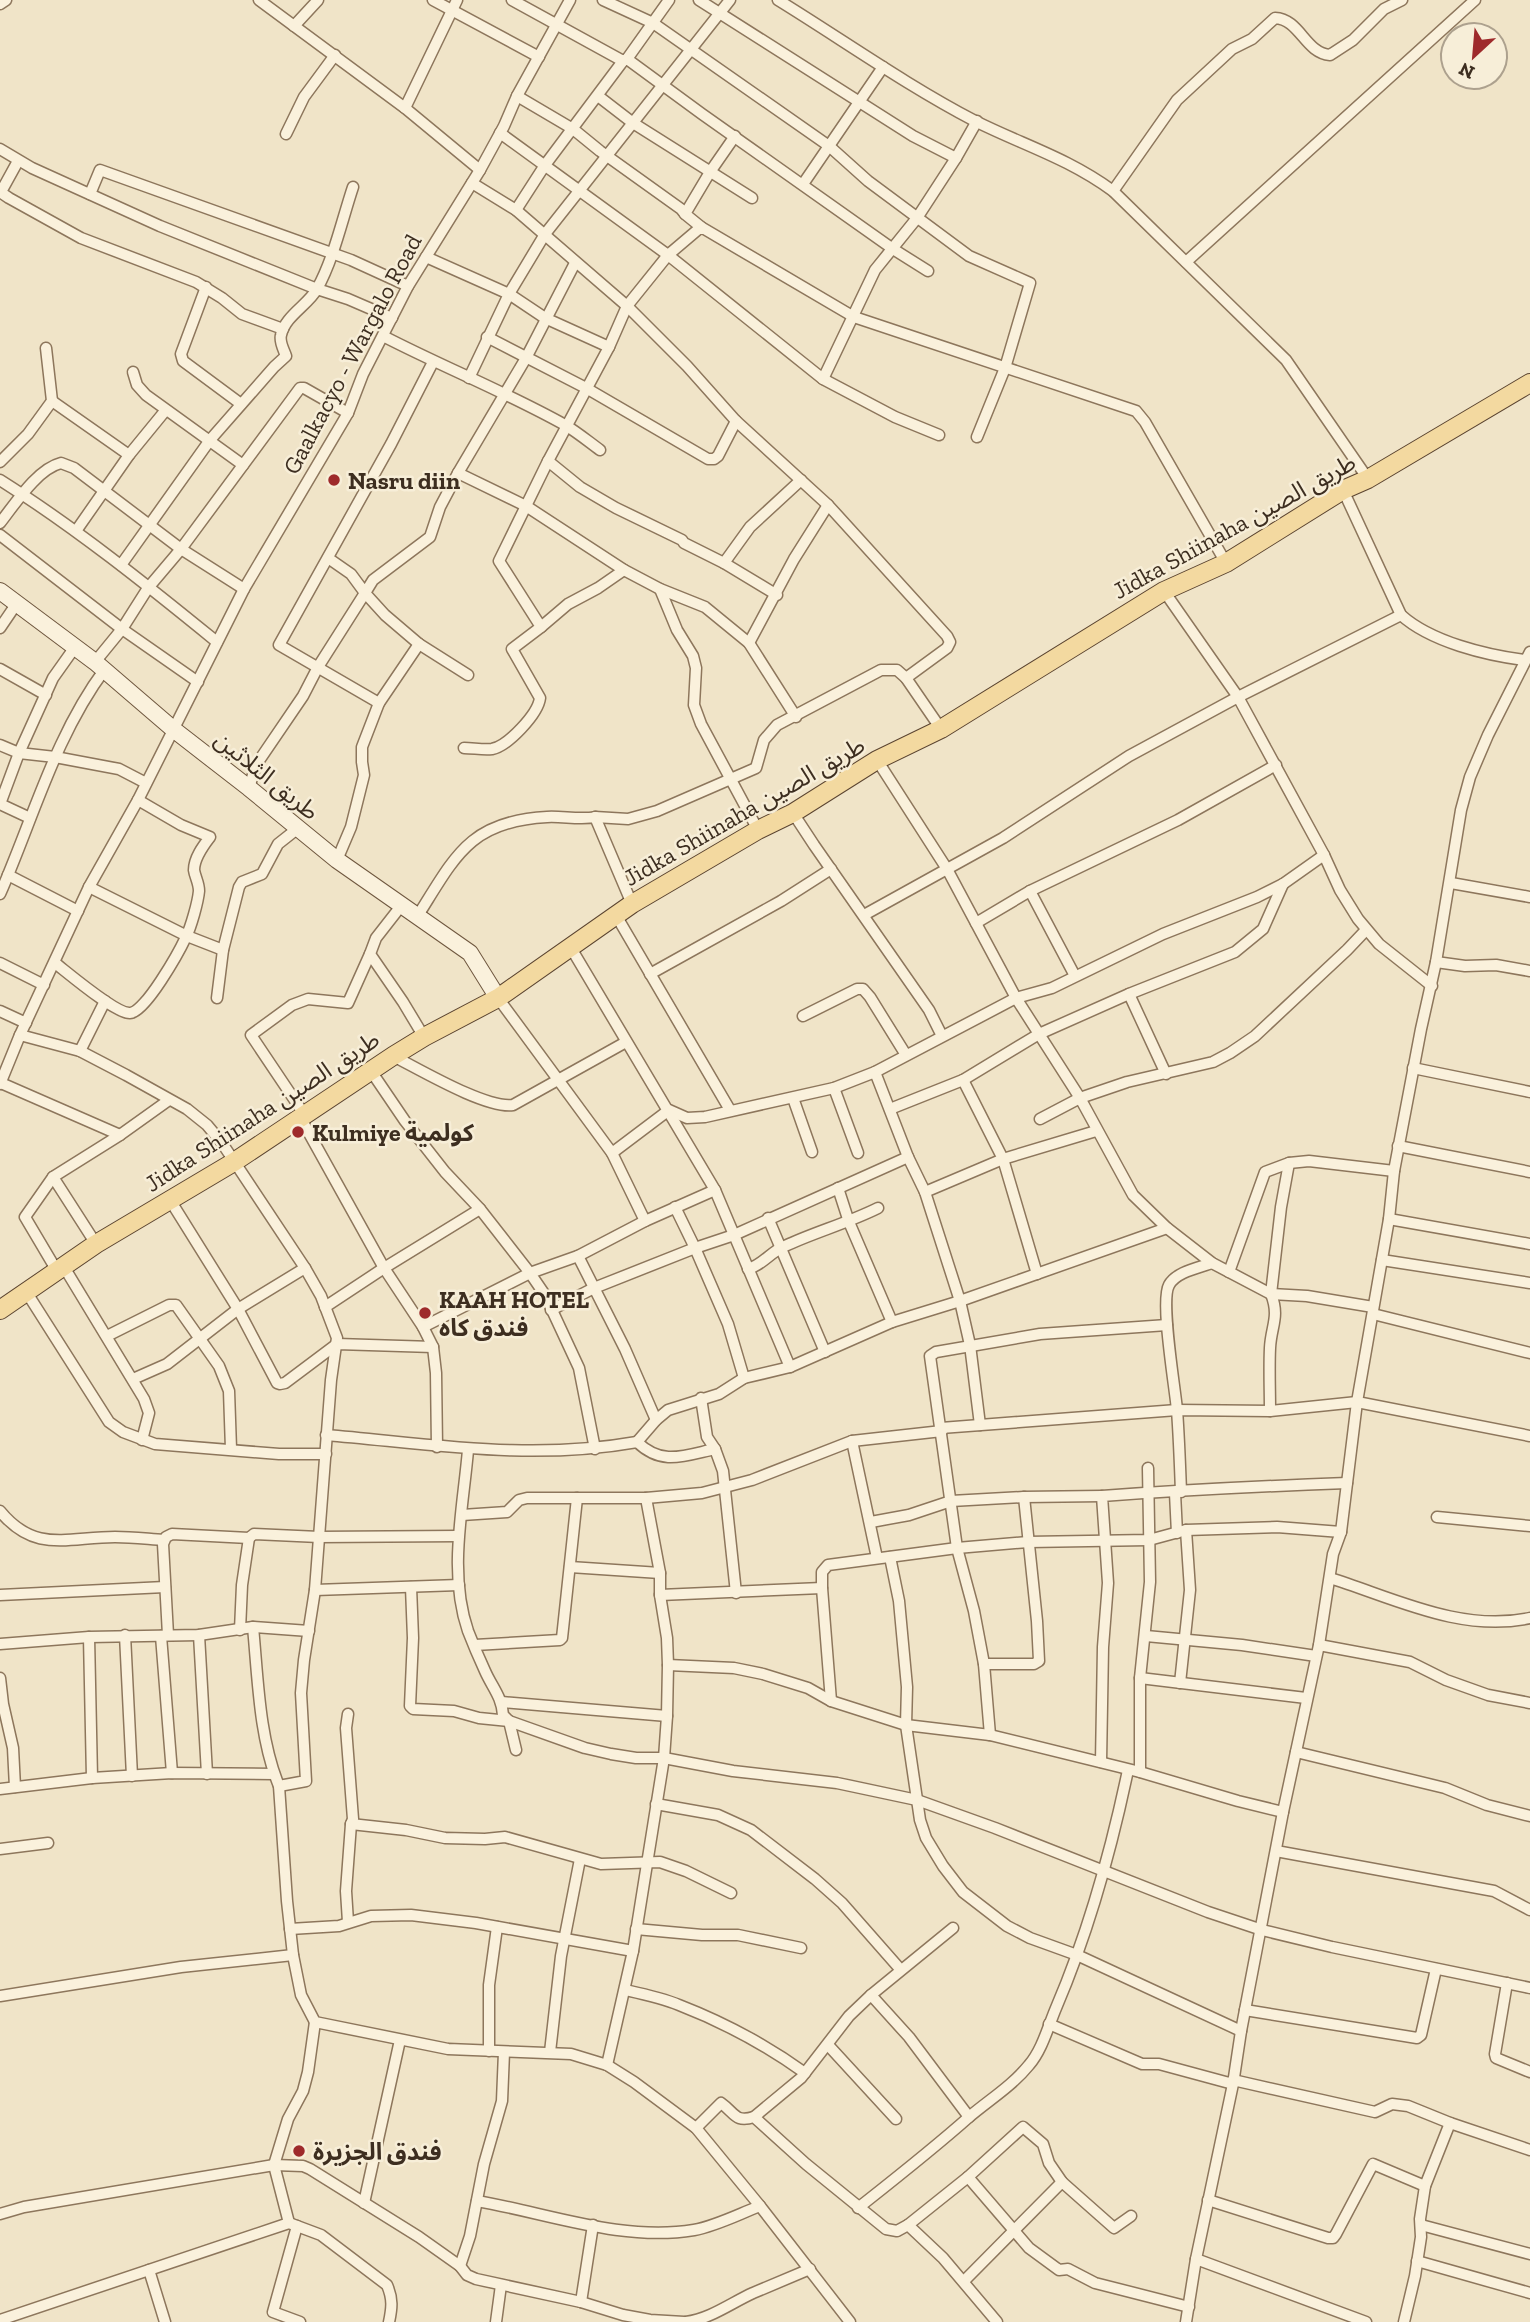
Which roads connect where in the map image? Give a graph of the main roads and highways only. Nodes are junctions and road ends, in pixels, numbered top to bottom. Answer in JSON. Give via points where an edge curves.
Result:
{"nodes":[{"id":1,"x":1530,"y":383,"type":"edge"},
{"id":2,"x":0,"y":591,"type":"edge"},
{"id":3,"x":498,"y":998,"type":"junction"},
{"id":4,"x":0,"y":1310,"type":"edge"}],
"edges":[{"from":1,"to":3,"type":"main road","name":"Jidka Shiinaha طريق الصين","via":[[1226,563],[1164,591],[941,729],[877,760],[632,904]]},
{"from":2,"to":3,"type":"main road","name":"طريق الثلاثين","via":[[100,666],[337,860],[470,953]]},
{"from":3,"to":4,"type":"main road","name":"Jidka Shiinaha طريق الصين","via":[[393,1056]]}]}
